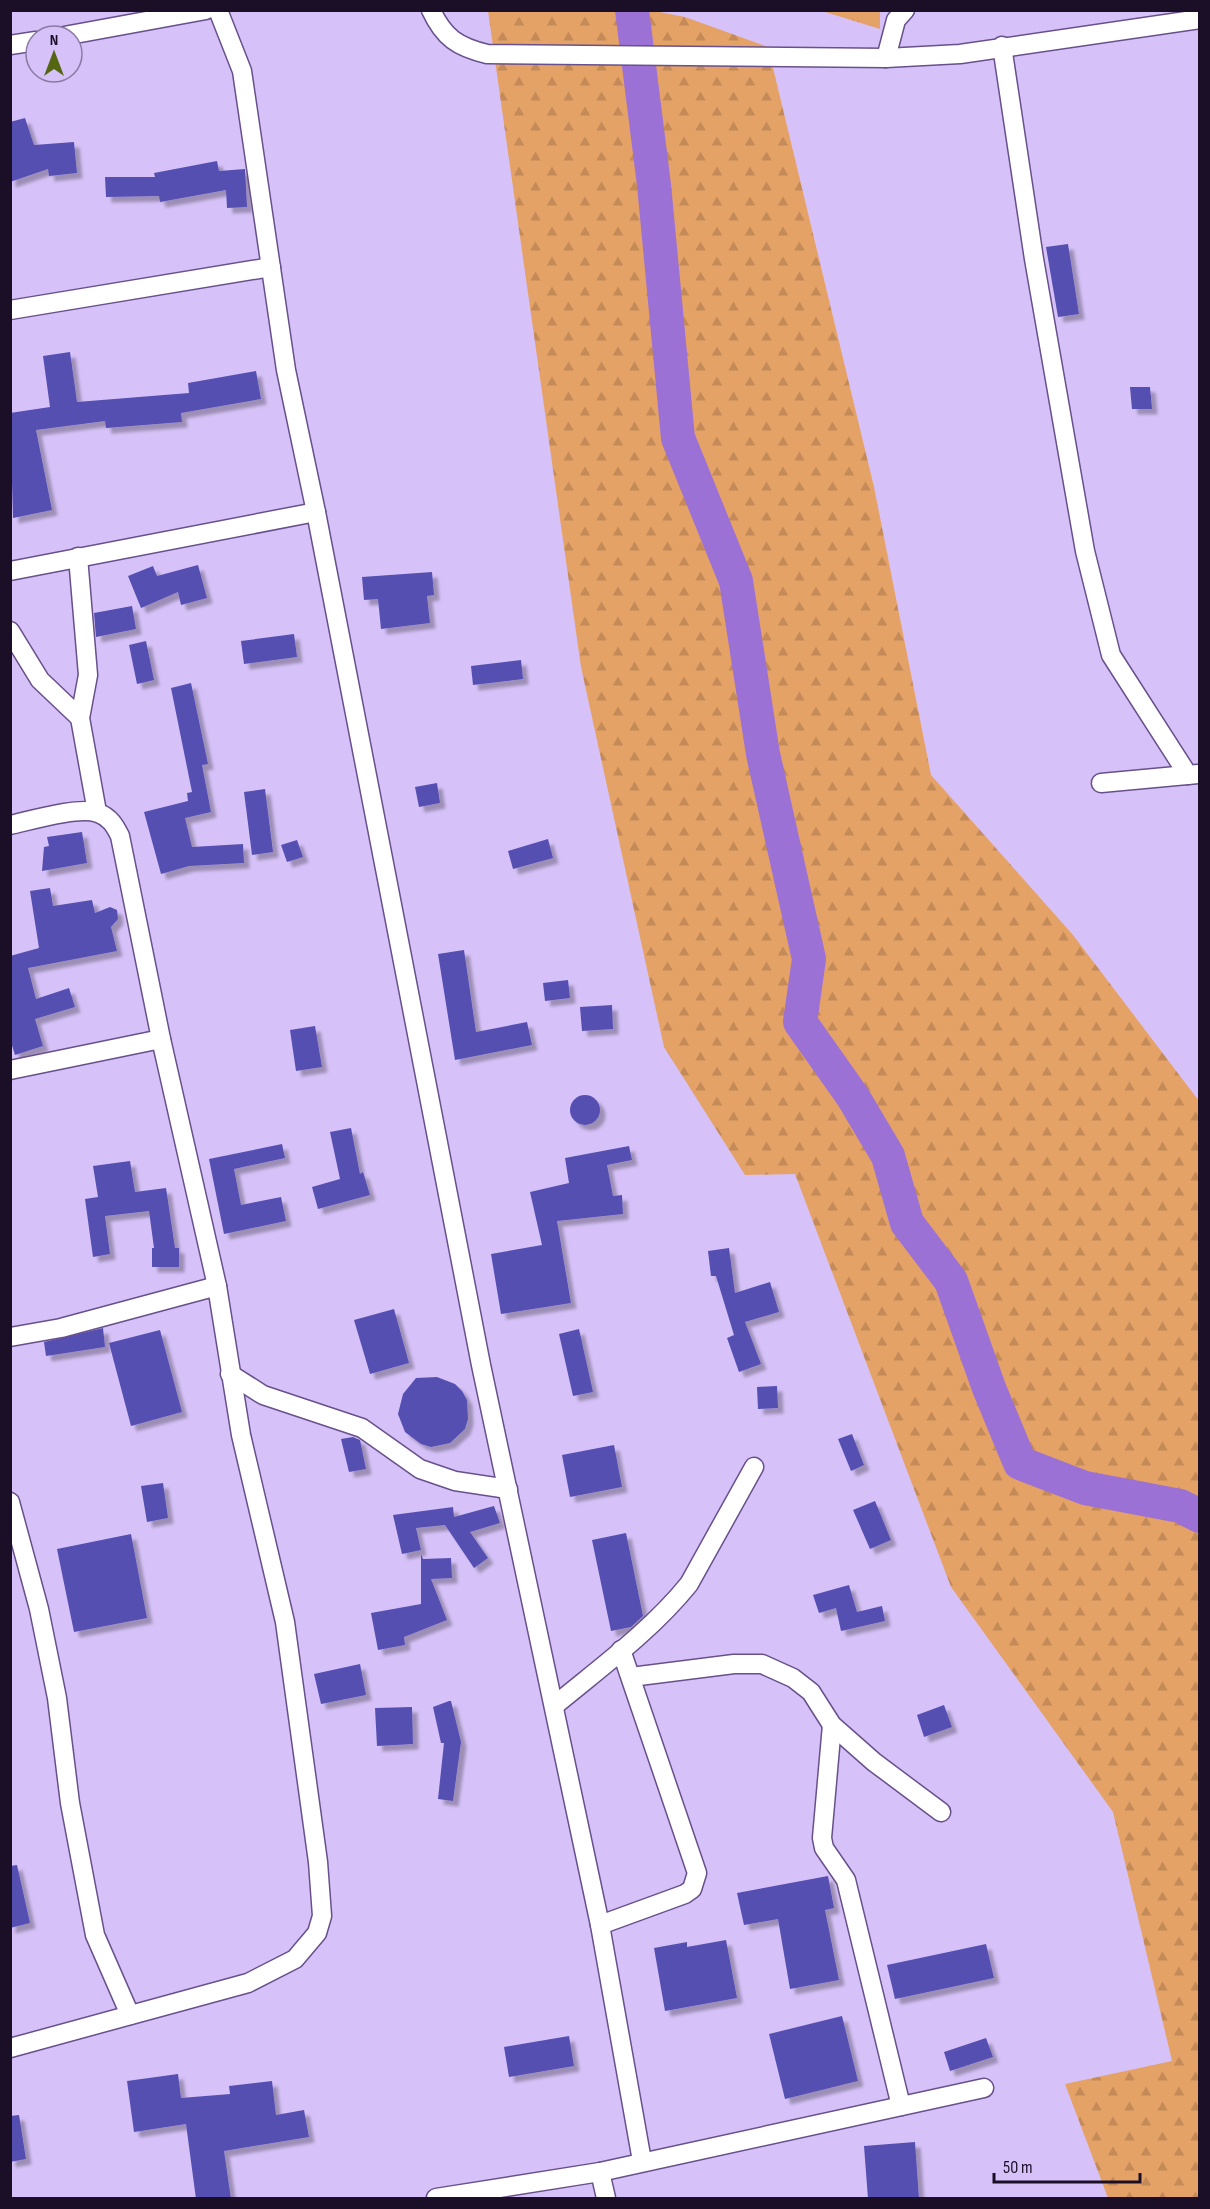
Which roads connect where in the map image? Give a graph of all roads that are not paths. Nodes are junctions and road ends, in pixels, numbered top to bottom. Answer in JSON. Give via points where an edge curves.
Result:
{"nodes":[{"id":1,"x":207,"y":10,"type":"edge"},
{"id":2,"x":218,"y":10,"type":"edge"},
{"id":3,"x":431,"y":10,"type":"edge"},
{"id":4,"x":905,"y":10,"type":"edge"},
{"id":5,"x":1200,"y":19,"type":"edge"},
{"id":6,"x":84,"y":32,"type":"edge"},
{"id":7,"x":1002,"y":46,"type":"junction"},
{"id":8,"x":886,"y":58,"type":"junction"},
{"id":9,"x":271,"y":267,"type":"junction"},
{"id":10,"x":10,"y":310,"type":"edge"},
{"id":11,"x":316,"y":512,"type":"junction"},
{"id":12,"x":78,"y":557,"type":"junction"},
{"id":13,"x":10,"y":571,"type":"edge"},
{"id":14,"x":10,"y":631,"type":"edge"},
{"id":15,"x":80,"y":718,"type":"junction"},
{"id":16,"x":1194,"y":774,"type":"edge"},
{"id":17,"x":1101,"y":783,"type":"dead end"},
{"id":18,"x":97,"y":812,"type":"junction"},
{"id":19,"x":10,"y":825,"type":"edge"},
{"id":20,"x":161,"y":1039,"type":"junction"},
{"id":21,"x":10,"y":1070,"type":"edge"},
{"id":22,"x":217,"y":1286,"type":"junction"},
{"id":23,"x":10,"y":1337,"type":"edge"},
{"id":24,"x":230,"y":1374,"type":"junction"},
{"id":25,"x":754,"y":1467,"type":"dead end"},
{"id":26,"x":508,"y":1489,"type":"junction"},
{"id":27,"x":10,"y":1502,"type":"edge"},
{"id":28,"x":621,"y":1650,"type":"junction"},
{"id":29,"x":630,"y":1677,"type":"junction"},
{"id":30,"x":554,"y":1706,"type":"junction"},
{"id":31,"x":832,"y":1725,"type":"junction"},
{"id":32,"x":941,"y":1812,"type":"dead end"},
{"id":33,"x":600,"y":1925,"type":"junction"},
{"id":34,"x":130,"y":2015,"type":"junction"},
{"id":35,"x":10,"y":2048,"type":"edge"},
{"id":36,"x":984,"y":2088,"type":"dead end"},
{"id":37,"x":901,"y":2106,"type":"junction"},
{"id":38,"x":642,"y":2161,"type":"junction"},
{"id":39,"x":600,"y":2172,"type":"junction"},
{"id":40,"x":436,"y":2199,"type":"edge"},
{"id":41,"x":606,"y":2199,"type":"edge"}],
"edges":[{"from":1,"to":6,"type":"street"},
{"from":2,"to":9,"type":"street","via":[[242,71]]},
{"from":3,"to":8,"type":"street","via":[[440,30],[466,49],[487,54]]},
{"from":4,"to":8,"type":"street","via":[[896,20]]},
{"from":5,"to":7,"type":"street"},
{"from":7,"to":8,"type":"street","via":[[960,54]]},
{"from":7,"to":16,"type":"street","via":[[1085,551],[1111,655]]},
{"from":9,"to":10,"type":"street"},
{"from":9,"to":11,"type":"street","via":[[286,370]]},
{"from":11,"to":12,"type":"street"},
{"from":11,"to":26,"type":"street"},
{"from":12,"to":13,"type":"street"},
{"from":12,"to":15,"type":"street","via":[[88,675]]},
{"from":14,"to":15,"type":"street","via":[[40,680]]},
{"from":15,"to":18,"type":"street"},
{"from":16,"to":17,"type":"street"},
{"from":18,"to":19,"type":"street","via":[[83,811]]},
{"from":18,"to":20,"type":"street","via":[[114,825],[120,836]]},
{"from":20,"to":21,"type":"street"},
{"from":20,"to":22,"type":"street"},
{"from":22,"to":23,"type":"street","via":[[61,1328]]},
{"from":22,"to":24,"type":"street"},
{"from":24,"to":26,"type":"street","via":[[263,1395],[362,1428],[420,1469],[455,1481]]},
{"from":24,"to":34,"type":"street","via":[[285,1622],[322,1916],[317,1934],[295,1959],[248,1983]]},
{"from":25,"to":28,"type":"street","via":[[689,1584],[656,1621]]},
{"from":26,"to":30,"type":"street"},
{"from":27,"to":34,"type":"street","via":[[42,1620],[95,1935]]},
{"from":28,"to":29,"type":"street"},
{"from":28,"to":30,"type":"street"},
{"from":29,"to":31,"type":"street","via":[[762,1664],[793,1678],[811,1692]]},
{"from":29,"to":33,"type":"street","via":[[697,1874],[692,1889],[685,1894]]},
{"from":30,"to":33,"type":"street"},
{"from":31,"to":32,"type":"street"},
{"from":31,"to":37,"type":"street","via":[[822,1838],[827,1853],[846,1880]]},
{"from":33,"to":38,"type":"street"},
{"from":34,"to":35,"type":"street"},
{"from":36,"to":37,"type":"street"},
{"from":37,"to":38,"type":"street"},
{"from":38,"to":39,"type":"street"},
{"from":39,"to":40,"type":"street"},
{"from":39,"to":41,"type":"street"}]}
